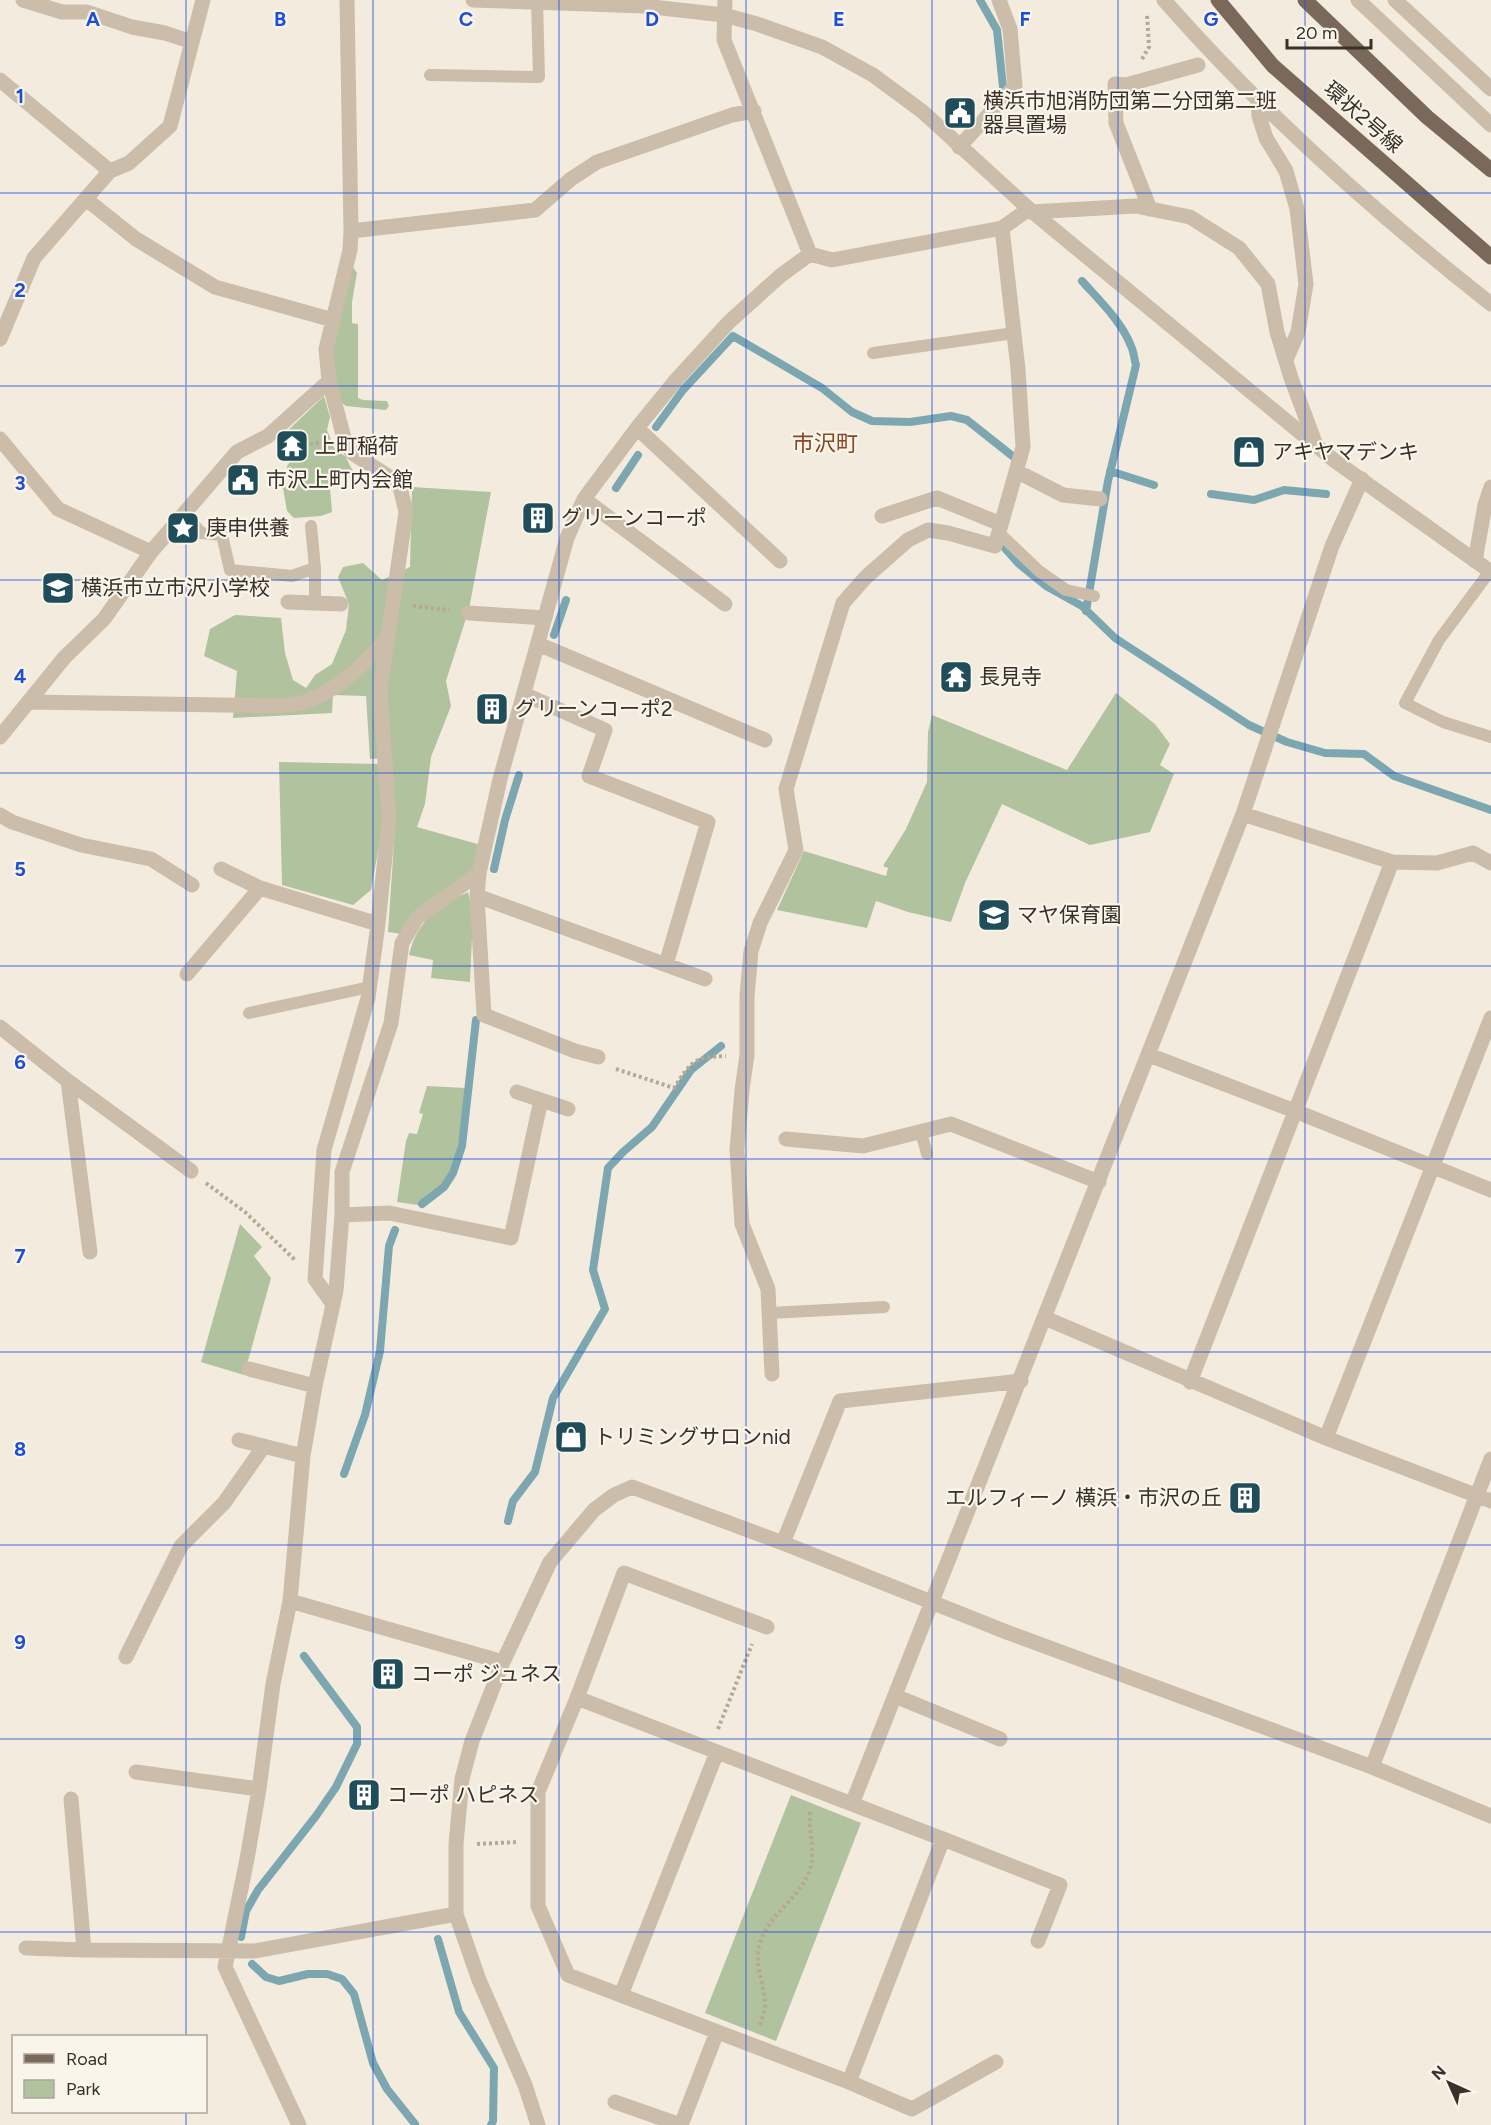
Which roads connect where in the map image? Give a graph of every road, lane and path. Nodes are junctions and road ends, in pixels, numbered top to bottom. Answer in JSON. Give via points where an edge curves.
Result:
{"nodes":[{"id":1,"x":23,"y":0,"type":"edge"},
{"id":2,"x":203,"y":0,"type":"edge"},
{"id":3,"x":347,"y":0,"type":"edge"},
{"id":4,"x":473,"y":0,"type":"edge"},
{"id":5,"x":999,"y":0,"type":"edge"},
{"id":6,"x":1164,"y":0,"type":"edge"},
{"id":7,"x":1218,"y":0,"type":"edge"},
{"id":8,"x":1305,"y":0,"type":"edge"},
{"id":9,"x":1358,"y":0,"type":"edge"},
{"id":10,"x":1395,"y":0,"type":"edge"},
{"id":11,"x":519,"y":1,"type":"edge"},
{"id":12,"x":537,"y":2,"type":"junction"},
{"id":13,"x":83,"y":6,"type":"edge"},
{"id":14,"x":724,"y":7,"type":"edge"},
{"id":15,"x":1146,"y":10,"type":"dead end"},
{"id":16,"x":192,"y":42,"type":"junction"},
{"id":17,"x":1198,"y":65,"type":"dead end"},
{"id":18,"x":430,"y":75,"type":"dead end"},
{"id":19,"x":0,"y":80,"type":"edge"},
{"id":20,"x":1126,"y":85,"type":"junction"},
{"id":21,"x":1491,"y":89,"type":"edge"},
{"id":22,"x":1258,"y":101,"type":"junction"},
{"id":23,"x":754,"y":111,"type":"junction"},
{"id":24,"x":1491,"y":125,"type":"edge"},
{"id":25,"x":959,"y":147,"type":"junction"},
{"id":26,"x":1491,"y":170,"type":"edge"},
{"id":27,"x":110,"y":171,"type":"junction"},
{"id":28,"x":86,"y":199,"type":"junction"},
{"id":29,"x":1150,"y":209,"type":"junction"},
{"id":30,"x":1030,"y":210,"type":"junction"},
{"id":31,"x":1002,"y":228,"type":"junction"},
{"id":32,"x":351,"y":231,"type":"junction"},
{"id":33,"x":810,"y":254,"type":"junction"},
{"id":34,"x":1491,"y":257,"type":"edge"},
{"id":35,"x":1491,"y":304,"type":"edge"},
{"id":36,"x":333,"y":320,"type":"junction"},
{"id":37,"x":1014,"y":333,"type":"junction"},
{"id":38,"x":0,"y":339,"type":"edge"},
{"id":39,"x":873,"y":353,"type":"dead end"},
{"id":40,"x":1286,"y":360,"type":"junction"},
{"id":41,"x":329,"y":381,"type":"junction"},
{"id":42,"x":637,"y":428,"type":"junction"},
{"id":43,"x":0,"y":439,"type":"edge"},
{"id":44,"x":1316,"y":445,"type":"junction"},
{"id":45,"x":1016,"y":471,"type":"junction"},
{"id":46,"x":1362,"y":479,"type":"junction"},
{"id":47,"x":1491,"y":487,"type":"edge"},
{"id":48,"x":584,"y":499,"type":"junction"},
{"id":49,"x":1100,"y":499,"type":"dead end"},
{"id":50,"x":184,"y":513,"type":"junction"},
{"id":51,"x":882,"y":516,"type":"dead end"},
{"id":52,"x":311,"y":526,"type":"dead end"},
{"id":53,"x":1000,"y":528,"type":"junction"},
{"id":54,"x":201,"y":532,"type":"junction"},
{"id":55,"x":166,"y":534,"type":"junction"},
{"id":56,"x":151,"y":552,"type":"junction"},
{"id":57,"x":780,"y":561,"type":"dead end"},
{"id":58,"x":1475,"y":561,"type":"junction"},
{"id":59,"x":315,"y":568,"type":"junction"},
{"id":60,"x":1491,"y":572,"type":"edge"},
{"id":61,"x":1089,"y":595,"type":"dead end"},
{"id":62,"x":288,"y":602,"type":"dead end"},
{"id":63,"x":315,"y":603,"type":"junction"},
{"id":64,"x":341,"y":604,"type":"dead end"},
{"id":65,"x":394,"y":604,"type":"junction"},
{"id":66,"x":725,"y":604,"type":"dead end"},
{"id":67,"x":469,"y":612,"type":"joint"},
{"id":68,"x":545,"y":618,"type":"junction"},
{"id":69,"x":388,"y":638,"type":"junction"},
{"id":70,"x":538,"y":644,"type":"junction"},
{"id":71,"x":524,"y":694,"type":"junction"},
{"id":72,"x":29,"y":702,"type":"junction"},
{"id":73,"x":0,"y":736,"type":"edge"},
{"id":74,"x":1491,"y":737,"type":"edge"},
{"id":75,"x":765,"y":740,"type":"dead end"},
{"id":76,"x":1243,"y":814,"type":"junction"},
{"id":77,"x":0,"y":815,"type":"edge"},
{"id":78,"x":1392,"y":862,"type":"junction"},
{"id":79,"x":1491,"y":862,"type":"edge"},
{"id":80,"x":221,"y":869,"type":"dead end"},
{"id":81,"x":479,"y":873,"type":"junction"},
{"id":82,"x":192,"y":885,"type":"dead end"},
{"id":83,"x":260,"y":888,"type":"junction"},
{"id":84,"x":477,"y":896,"type":"junction"},
{"id":85,"x":378,"y":924,"type":"junction"},
{"id":86,"x":666,"y":964,"type":"junction"},
{"id":87,"x":187,"y":974,"type":"dead end"},
{"id":88,"x":705,"y":979,"type":"dead end"},
{"id":89,"x":370,"y":987,"type":"junction"},
{"id":90,"x":249,"y":1013,"type":"dead end"},
{"id":91,"x":1491,"y":1018,"type":"edge"},
{"id":92,"x":0,"y":1027,"type":"edge"},
{"id":93,"x":1149,"y":1055,"type":"junction"},
{"id":94,"x":710,"y":1056,"type":"dead end"},
{"id":95,"x":598,"y":1057,"type":"joint"},
{"id":96,"x":68,"y":1081,"type":"junction"},
{"id":97,"x":517,"y":1092,"type":"dead end"},
{"id":98,"x":541,"y":1100,"type":"junction"},
{"id":99,"x":568,"y":1109,"type":"dead end"},
{"id":100,"x":1295,"y":1111,"type":"junction"},
{"id":101,"x":921,"y":1132,"type":"junction"},
{"id":102,"x":786,"y":1138,"type":"dead end"},
{"id":103,"x":927,"y":1154,"type":"dead end"},
{"id":104,"x":1433,"y":1167,"type":"junction"},
{"id":105,"x":191,"y":1171,"type":"joint"},
{"id":106,"x":1099,"y":1182,"type":"junction"},
{"id":107,"x":1491,"y":1190,"type":"edge"},
{"id":108,"x":342,"y":1215,"type":"junction"},
{"id":109,"x":90,"y":1252,"type":"dead end"},
{"id":110,"x":315,"y":1279,"type":"junction"},
{"id":111,"x":333,"y":1304,"type":"junction"},
{"id":112,"x":884,"y":1307,"type":"dead end"},
{"id":113,"x":770,"y":1313,"type":"junction"},
{"id":114,"x":1045,"y":1318,"type":"junction"},
{"id":115,"x":249,"y":1369,"type":"dead end"},
{"id":116,"x":772,"y":1374,"type":"dead end"},
{"id":117,"x":1021,"y":1381,"type":"junction"},
{"id":118,"x":1190,"y":1382,"type":"junction"},
{"id":119,"x":315,"y":1386,"type":"junction"},
{"id":120,"x":1326,"y":1438,"type":"junction"},
{"id":121,"x":239,"y":1440,"type":"dead end"},
{"id":122,"x":264,"y":1446,"type":"junction"},
{"id":123,"x":303,"y":1456,"type":"junction"},
{"id":124,"x":1491,"y":1459,"type":"edge"},
{"id":125,"x":1484,"y":1499,"type":"edge"},
{"id":126,"x":783,"y":1543,"type":"junction"},
{"id":127,"x":290,"y":1601,"type":"junction"},
{"id":128,"x":933,"y":1601,"type":"junction"},
{"id":129,"x":763,"y":1625,"type":"joint"},
{"id":130,"x":126,"y":1657,"type":"dead end"},
{"id":131,"x":503,"y":1662,"type":"junction"},
{"id":132,"x":895,"y":1696,"type":"junction"},
{"id":133,"x":577,"y":1698,"type":"junction"},
{"id":134,"x":1000,"y":1739,"type":"dead end"},
{"id":135,"x":717,"y":1752,"type":"junction"},
{"id":136,"x":1372,"y":1767,"type":"junction"},
{"id":137,"x":136,"y":1772,"type":"dead end"},
{"id":138,"x":259,"y":1789,"type":"junction"},
{"id":139,"x":812,"y":1789,"type":"junction"},
{"id":140,"x":71,"y":1799,"type":"dead end"},
{"id":141,"x":852,"y":1804,"type":"junction"},
{"id":142,"x":1491,"y":1816,"type":"edge"},
{"id":143,"x":943,"y":1839,"type":"junction"},
{"id":144,"x":538,"y":1842,"type":"junction"},
{"id":145,"x":456,"y":1844,"type":"junction"},
{"id":146,"x":456,"y":1914,"type":"junction"},
{"id":147,"x":1038,"y":1941,"type":"dead end"},
{"id":148,"x":26,"y":1948,"type":"dead end"},
{"id":149,"x":227,"y":1949,"type":"junction"},
{"id":150,"x":84,"y":1950,"type":"junction"},
{"id":151,"x":621,"y":1995,"type":"junction"},
{"id":152,"x":717,"y":2032,"type":"junction"},
{"id":153,"x":754,"y":2046,"type":"junction"},
{"id":154,"x":996,"y":2062,"type":"dead end"},
{"id":155,"x":849,"y":2082,"type":"junction"},
{"id":156,"x":615,"y":2102,"type":"dead end"},
{"id":157,"x":299,"y":2125,"type":"edge"},
{"id":158,"x":538,"y":2125,"type":"edge"},
{"id":159,"x":681,"y":2125,"type":"edge"}],
"edges":[{"from":1,"to":13,"type":"street","via":[[62,12]]},
{"from":2,"to":16,"type":"street"},
{"from":3,"to":32,"type":"street"},
{"from":4,"to":11,"type":"street"},
{"from":5,"to":25,"type":"street","via":[[1010,29],[1015,86]]},
{"from":6,"to":22,"type":"street"},
{"from":7,"to":34,"type":"main road","name":"環状2号線","via":[[1273,66]]},
{"from":8,"to":26,"type":"main road","name":"環状2号線","via":[[1427,117]]},
{"from":9,"to":24,"type":"street"},
{"from":10,"to":21,"type":"street"},
{"from":11,"to":12,"type":"street"},
{"from":12,"to":14,"type":"street"},
{"from":12,"to":18,"type":"lane","via":[[539,77]]},
{"from":13,"to":16,"type":"street","via":[[87,12],[132,27]]},
{"from":14,"to":23,"type":"street","via":[[724,40]]},
{"from":14,"to":25,"type":"street","via":[[822,47],[873,75],[923,112]]},
{"from":15,"to":20,"type":"path","via":[[1149,47]]},
{"from":16,"to":27,"type":"street","via":[[170,126],[129,163]]},
{"from":17,"to":20,"type":"street"},
{"from":19,"to":27,"type":"street"},
{"from":20,"to":29,"type":"street","via":[[1115,84],[1116,123]]},
{"from":22,"to":35,"type":"street","via":[[1419,248]]},
{"from":22,"to":40,"type":"street","via":[[1258,116],[1286,171],[1297,209],[1306,284],[1298,332]]},
{"from":23,"to":32,"type":"street","via":[[597,162],[535,210]]},
{"from":23,"to":33,"type":"street"},
{"from":25,"to":30,"type":"street"},
{"from":27,"to":28,"type":"street"},
{"from":28,"to":36,"type":"street","via":[[136,239],[215,287]]},
{"from":28,"to":38,"type":"street","via":[[34,258]]},
{"from":29,"to":30,"type":"street","via":[[1136,206]]},
{"from":29,"to":40,"type":"street","via":[[1190,217],[1239,248],[1268,284]]},
{"from":30,"to":31,"type":"street"},
{"from":30,"to":44,"type":"street"},
{"from":31,"to":33,"type":"street","via":[[832,261]]},
{"from":31,"to":37,"type":"street"},
{"from":32,"to":36,"type":"street"},
{"from":33,"to":42,"type":"street","via":[[729,322]]},
{"from":36,"to":41,"type":"street","via":[[326,349]]},
{"from":37,"to":39,"type":"lane"},
{"from":37,"to":45,"type":"street","via":[[1023,447]]},
{"from":40,"to":44,"type":"street"},
{"from":41,"to":50,"type":"street","via":[[268,436],[237,452]]},
{"from":41,"to":65,"type":"street","via":[[344,438],[352,453],[399,483],[406,512]]},
{"from":42,"to":48,"type":"street"},
{"from":42,"to":57,"type":"street"},
{"from":43,"to":56,"type":"street","via":[[58,509]]},
{"from":44,"to":46,"type":"street"},
{"from":45,"to":49,"type":"street","via":[[1063,495]]},
{"from":45,"to":53,"type":"street"},
{"from":46,"to":58,"type":"street"},
{"from":46,"to":76,"type":"street","via":[[1332,546]]},
{"from":47,"to":58,"type":"street"},
{"from":48,"to":66,"type":"street"},
{"from":48,"to":68,"type":"street","via":[[567,538]]},
{"from":50,"to":54,"type":"lane"},
{"from":50,"to":55,"type":"street"},
{"from":51,"to":53,"type":"street","via":[[937,498]]},
{"from":52,"to":59,"type":"lane"},
{"from":53,"to":61,"type":"lane","via":[[1039,571],[1066,590]]},
{"from":53,"to":113,"type":"street","via":[[995,546],[928,530],[908,540],[866,577],[843,603],[793,752],[786,789],[796,850],[760,923],[751,951],[747,1055],[737,1150],[742,1224],[768,1288]]},
{"from":54,"to":55,"type":"lane"},
{"from":54,"to":59,"type":"lane","via":[[222,535],[230,570],[292,576]]},
{"from":55,"to":56,"type":"street"},
{"from":56,"to":72,"type":"street","via":[[104,619],[64,658]]},
{"from":58,"to":60,"type":"street"},
{"from":59,"to":63,"type":"lane"},
{"from":60,"to":74,"type":"lane","via":[[1439,640],[1406,703],[1443,722]]},
{"from":62,"to":63,"type":"street"},
{"from":63,"to":64,"type":"street"},
{"from":65,"to":67,"type":"path"},
{"from":65,"to":69,"type":"street"},
{"from":67,"to":68,"type":"street"},
{"from":68,"to":70,"type":"street"},
{"from":69,"to":72,"type":"street","via":[[342,682],[310,700],[282,706]]},
{"from":69,"to":85,"type":"street","via":[[380,690],[389,819]]},
{"from":70,"to":71,"type":"street"},
{"from":70,"to":75,"type":"street"},
{"from":71,"to":81,"type":"street"},
{"from":71,"to":86,"type":"street","via":[[605,730],[588,776],[708,822]]},
{"from":72,"to":73,"type":"street"},
{"from":76,"to":78,"type":"street"},
{"from":76,"to":93,"type":"street"},
{"from":77,"to":82,"type":"street","via":[[81,844],[151,859]]},
{"from":78,"to":79,"type":"street","via":[[1437,863],[1473,853]]},
{"from":78,"to":100,"type":"street"},
{"from":80,"to":83,"type":"street"},
{"from":81,"to":84,"type":"street"},
{"from":81,"to":108,"type":"street","via":[[417,918],[402,943],[391,1023],[342,1172]]},
{"from":83,"to":85,"type":"street"},
{"from":83,"to":87,"type":"street"},
{"from":84,"to":86,"type":"street"},
{"from":84,"to":95,"type":"street","via":[[484,1015]]},
{"from":85,"to":89,"type":"street"},
{"from":86,"to":88,"type":"street"},
{"from":89,"to":90,"type":"lane"},
{"from":89,"to":110,"type":"street","via":[[324,1150]]},
{"from":91,"to":104,"type":"street"},
{"from":92,"to":96,"type":"street"},
{"from":93,"to":100,"type":"street"},
{"from":93,"to":106,"type":"street"},
{"from":94,"to":95,"type":"path","via":[[695,1060],[674,1088],[603,1065]]},
{"from":96,"to":105,"type":"street"},
{"from":96,"to":109,"type":"street"},
{"from":97,"to":98,"type":"street"},
{"from":98,"to":99,"type":"street"},
{"from":98,"to":108,"type":"street","via":[[511,1238],[389,1213]]},
{"from":100,"to":104,"type":"street"},
{"from":100,"to":118,"type":"street"},
{"from":101,"to":102,"type":"street","via":[[863,1146]]},
{"from":101,"to":103,"type":"lane"},
{"from":101,"to":106,"type":"street","via":[[951,1124]]},
{"from":104,"to":107,"type":"street"},
{"from":104,"to":120,"type":"street"},
{"from":105,"to":110,"type":"path","via":[[245,1212]]},
{"from":106,"to":114,"type":"street"},
{"from":108,"to":111,"type":"street"},
{"from":110,"to":111,"type":"street"},
{"from":111,"to":119,"type":"street"},
{"from":112,"to":113,"type":"lane"},
{"from":113,"to":116,"type":"street"},
{"from":114,"to":117,"type":"street"},
{"from":114,"to":118,"type":"street"},
{"from":115,"to":119,"type":"street"},
{"from":117,"to":126,"type":"street","via":[[840,1401]]},
{"from":117,"to":128,"type":"street"},
{"from":118,"to":120,"type":"street"},
{"from":119,"to":123,"type":"street"},
{"from":120,"to":125,"type":"street"},
{"from":121,"to":122,"type":"street"},
{"from":122,"to":123,"type":"street"},
{"from":122,"to":130,"type":"street","via":[[224,1503],[181,1546]]},
{"from":123,"to":127,"type":"street"},
{"from":124,"to":125,"type":"street"},
{"from":125,"to":136,"type":"street"},
{"from":126,"to":128,"type":"street"},
{"from":126,"to":131,"type":"street","via":[[632,1487],[594,1510],[550,1562]]},
{"from":127,"to":131,"type":"street"},
{"from":127,"to":138,"type":"street","via":[[273,1684]]},
{"from":128,"to":132,"type":"street"},
{"from":128,"to":136,"type":"street","via":[[1009,1633]]},
{"from":129,"to":133,"type":"street","via":[[624,1573]]},
{"from":129,"to":135,"type":"path","via":[[714,1739]]},
{"from":131,"to":145,"type":"street","via":[[462,1779]]},
{"from":132,"to":134,"type":"street"},
{"from":132,"to":141,"type":"street"},
{"from":133,"to":135,"type":"street"},
{"from":133,"to":144,"type":"street","via":[[538,1792]]},
{"from":135,"to":139,"type":"street"},
{"from":135,"to":151,"type":"street"},
{"from":136,"to":142,"type":"street"},
{"from":137,"to":138,"type":"street"},
{"from":138,"to":149,"type":"street"},
{"from":139,"to":141,"type":"street"},
{"from":139,"to":153,"type":"path","via":[[808,1826],[811,1866],[762,1935],[758,1949],[765,2007]]},
{"from":140,"to":150,"type":"street"},
{"from":141,"to":143,"type":"street"},
{"from":143,"to":147,"type":"street","via":[[1060,1884]]},
{"from":143,"to":155,"type":"street"},
{"from":144,"to":145,"type":"path"},
{"from":144,"to":151,"type":"street","via":[[538,1906],[568,1975]]},
{"from":145,"to":146,"type":"street"},
{"from":146,"to":149,"type":"street","via":[[254,1951]]},
{"from":146,"to":158,"type":"street"},
{"from":148,"to":150,"type":"street"},
{"from":149,"to":150,"type":"street"},
{"from":149,"to":157,"type":"street","via":[[225,1967]]},
{"from":151,"to":152,"type":"street"},
{"from":152,"to":153,"type":"street"},
{"from":152,"to":159,"type":"street"},
{"from":153,"to":155,"type":"street"},
{"from":154,"to":155,"type":"street","via":[[912,2109]]},
{"from":156,"to":159,"type":"street"}]}
